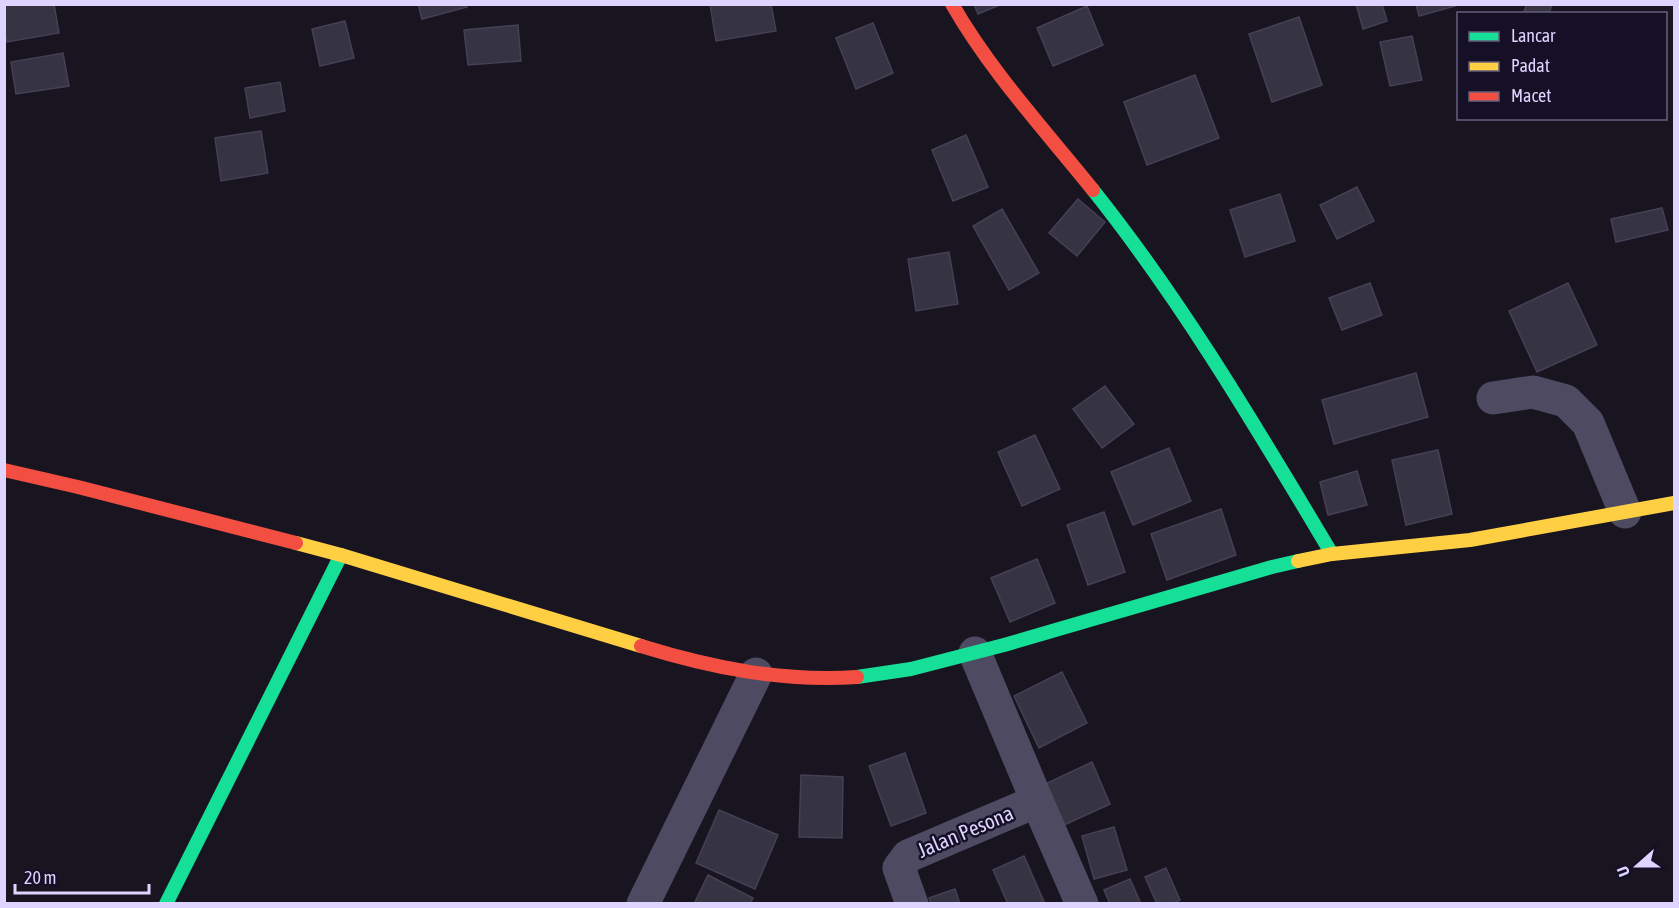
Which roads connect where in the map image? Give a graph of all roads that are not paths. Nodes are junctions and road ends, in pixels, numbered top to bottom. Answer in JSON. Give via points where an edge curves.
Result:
{"nodes":[{"id":1,"x":952,"y":4,"type":"edge"},
{"id":2,"x":1493,"y":398,"type":"dead end"},
{"id":3,"x":5,"y":472,"type":"edge"},
{"id":4,"x":1674,"y":503,"type":"edge"},
{"id":5,"x":1625,"y":512,"type":"junction"},
{"id":6,"x":1332,"y":554,"type":"junction"},
{"id":7,"x":341,"y":555,"type":"junction"},
{"id":8,"x":975,"y":653,"type":"junction"},
{"id":9,"x":756,"y":675,"type":"junction"},
{"id":10,"x":1037,"y":801,"type":"junction"},
{"id":11,"x":166,"y":903,"type":"edge"},
{"id":12,"x":643,"y":903,"type":"edge"},
{"id":13,"x":912,"y":903,"type":"edge"},
{"id":14,"x":1082,"y":903,"type":"edge"}],
"edges":[{"from":1,"to":6,"type":"street","via":[[996,72],[1156,273],[1213,357]]},
{"from":2,"to":5,"type":"street","via":[[1533,392],[1566,401],[1588,423]]},
{"from":3,"to":7,"type":"street"},
{"from":4,"to":5,"type":"street"},
{"from":5,"to":6,"type":"street","via":[[1470,540]]},
{"from":6,"to":8,"type":"street","via":[[1272,567]]},
{"from":7,"to":9,"type":"street","via":[[689,661]]},
{"from":7,"to":11,"type":"street"},
{"from":8,"to":9,"type":"street","via":[[867,676],[822,679]]},
{"from":8,"to":10,"type":"street","name":"Jalan Pesona"},
{"from":9,"to":12,"type":"street"},
{"from":10,"to":13,"type":"street","name":"Jalan Pesona","via":[[908,856],[899,868]]},
{"from":10,"to":14,"type":"street","name":"Jalan Pesona"}]}
